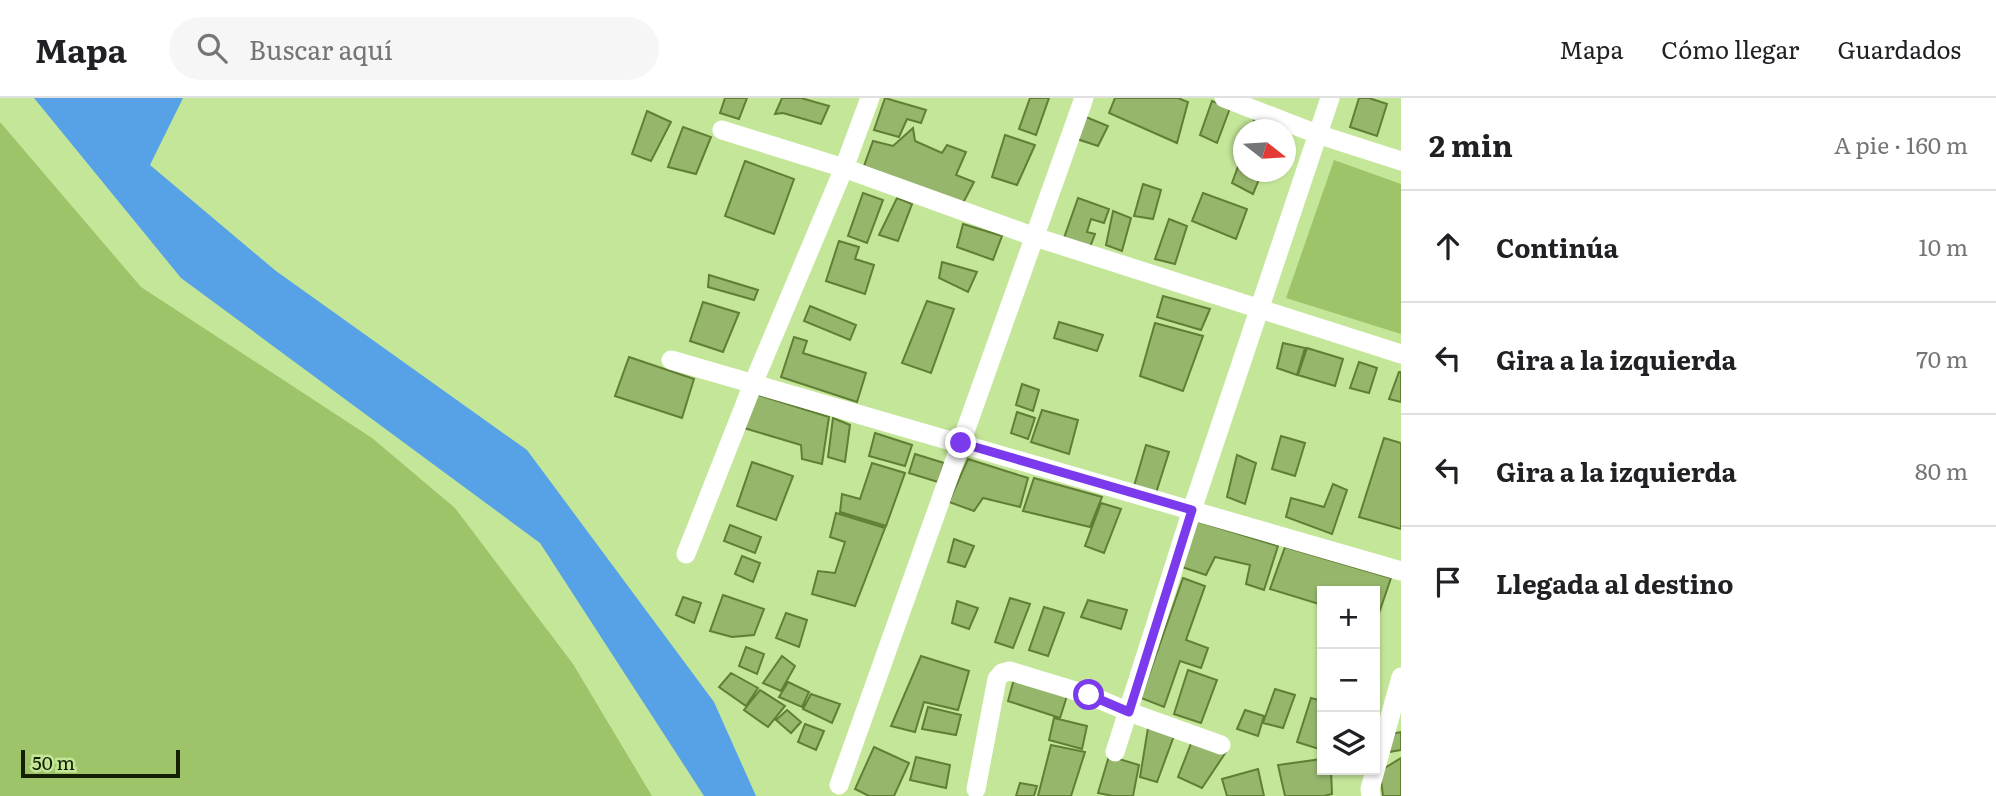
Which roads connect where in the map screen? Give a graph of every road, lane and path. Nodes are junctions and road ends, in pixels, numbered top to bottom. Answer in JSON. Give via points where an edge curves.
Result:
{"nodes":[{"id":1,"x":870,"y":98,"type":"edge"},
{"id":2,"x":1084,"y":98,"type":"edge"},
{"id":3,"x":1224,"y":98,"type":"edge"},
{"id":4,"x":1330,"y":98,"type":"edge"},
{"id":5,"x":722,"y":130,"type":"dead end"},
{"id":6,"x":1317,"y":134,"type":"junction"},
{"id":7,"x":1401,"y":161,"type":"edge"},
{"id":8,"x":844,"y":168,"type":"junction"},
{"id":9,"x":1035,"y":237,"type":"junction"},
{"id":10,"x":1259,"y":309,"type":"junction"},
{"id":11,"x":1401,"y":354,"type":"edge"},
{"id":12,"x":671,"y":360,"type":"dead end"},
{"id":13,"x":753,"y":384,"type":"junction"},
{"id":14,"x":961,"y":443,"type":"junction"},
{"id":15,"x":1192,"y":510,"type":"junction"},
{"id":16,"x":685,"y":554,"type":"dead end"},
{"id":17,"x":1401,"y":571,"type":"edge"},
{"id":18,"x":1401,"y":677,"type":"edge"},
{"id":19,"x":1129,"y":712,"type":"junction"},
{"id":20,"x":1221,"y":745,"type":"dead end"},
{"id":21,"x":1115,"y":752,"type":"dead end"},
{"id":22,"x":839,"y":785,"type":"dead end"},
{"id":23,"x":976,"y":789,"type":"dead end"},
{"id":24,"x":1371,"y":796,"type":"edge"}],
"edges":[{"from":1,"to":8,"type":"street"},
{"from":2,"to":9,"type":"street"},
{"from":3,"to":6,"type":"street"},
{"from":4,"to":6,"type":"street"},
{"from":5,"to":8,"type":"street"},
{"from":6,"to":7,"type":"street"},
{"from":6,"to":10,"type":"street"},
{"from":8,"to":9,"type":"street"},
{"from":8,"to":13,"type":"street"},
{"from":9,"to":10,"type":"street"},
{"from":9,"to":14,"type":"street"},
{"from":10,"to":11,"type":"street"},
{"from":10,"to":15,"type":"street"},
{"from":12,"to":13,"type":"street"},
{"from":13,"to":14,"type":"street"},
{"from":13,"to":16,"type":"street"},
{"from":14,"to":15,"type":"street"},
{"from":14,"to":22,"type":"street"},
{"from":15,"to":17,"type":"street"},
{"from":15,"to":19,"type":"street"},
{"from":18,"to":24,"type":"street"},
{"from":19,"to":20,"type":"street"},
{"from":19,"to":21,"type":"street"},
{"from":19,"to":23,"type":"street","via":[[1089,695],[1010,671],[1002,673],[997,679]]}]}
